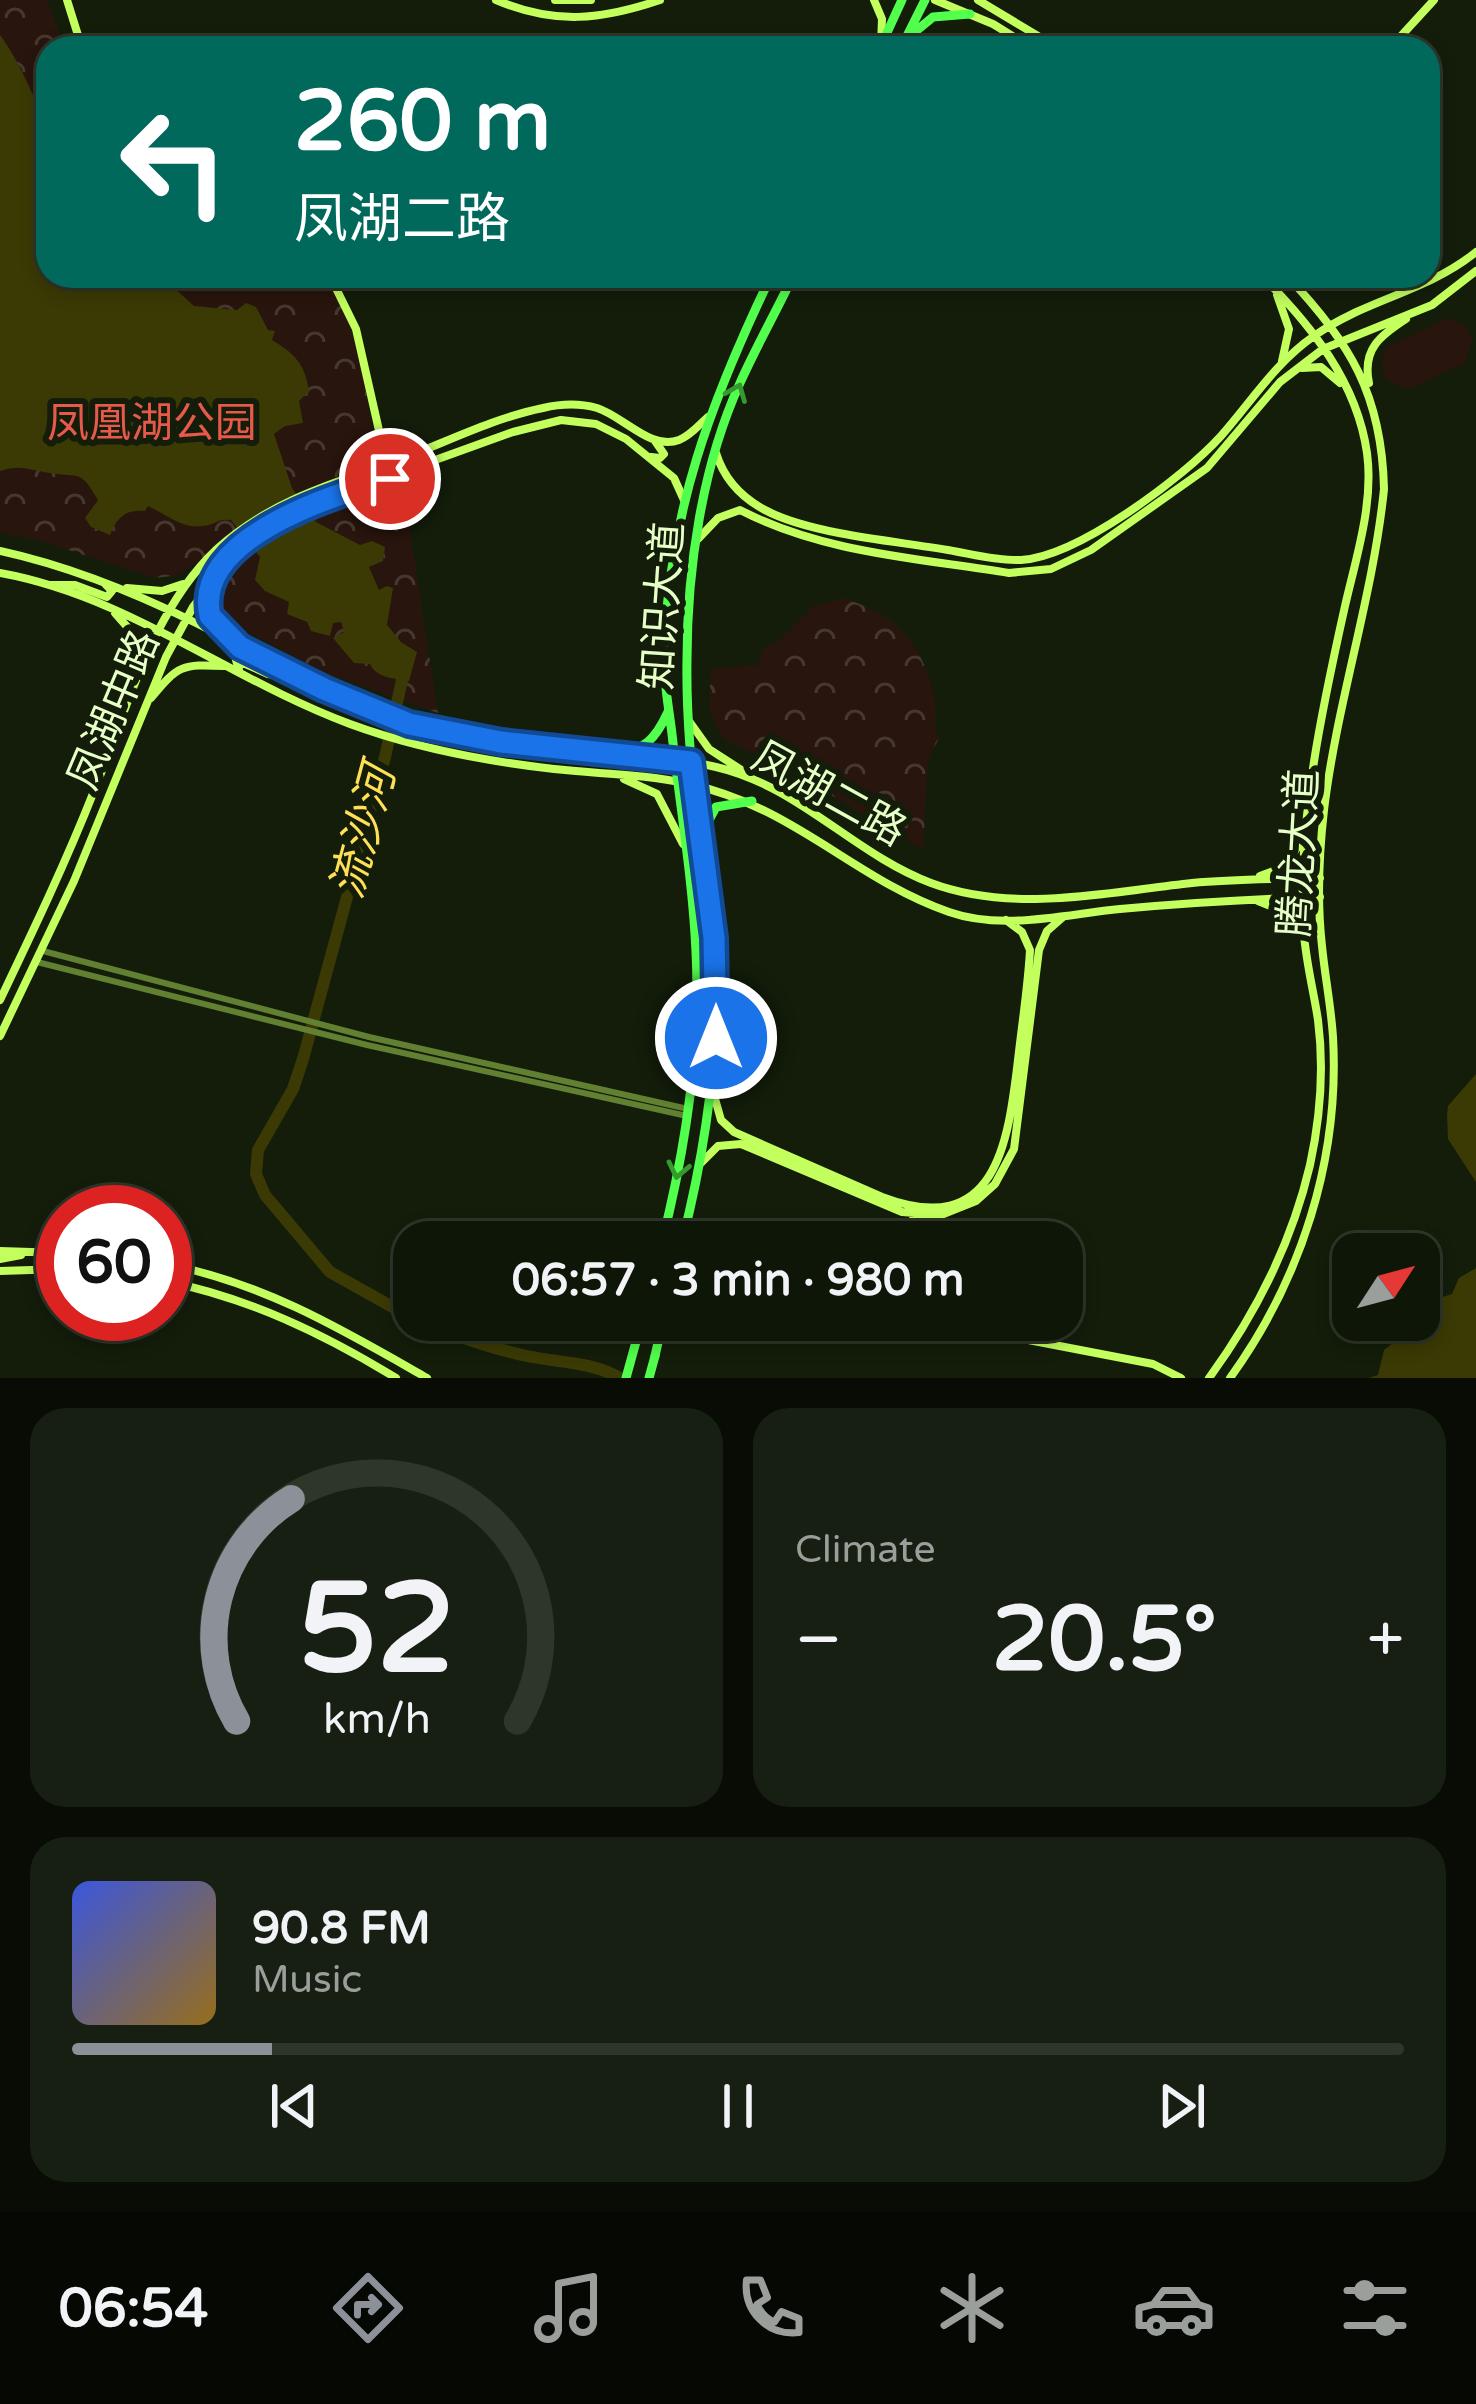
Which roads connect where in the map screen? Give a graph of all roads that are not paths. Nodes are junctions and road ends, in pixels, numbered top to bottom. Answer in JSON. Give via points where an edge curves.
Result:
{"nodes":[{"id":1,"x":67,"y":0,"type":"edge"},
{"id":2,"x":496,"y":0,"type":"edge"},
{"id":3,"x":554,"y":0,"type":"edge"},
{"id":4,"x":591,"y":0,"type":"edge"},
{"id":5,"x":661,"y":0,"type":"edge"},
{"id":6,"x":874,"y":0,"type":"edge"},
{"id":7,"x":902,"y":0,"type":"edge"},
{"id":8,"x":925,"y":0,"type":"edge"},
{"id":9,"x":935,"y":0,"type":"edge"},
{"id":10,"x":979,"y":0,"type":"edge"},
{"id":11,"x":1434,"y":0,"type":"edge"},
{"id":12,"x":520,"y":4,"type":"edge"},
{"id":13,"x":1000,"y":10,"type":"junction"},
{"id":14,"x":970,"y":14,"type":"junction"},
{"id":15,"x":993,"y":24,"type":"junction"},
{"id":16,"x":78,"y":36,"type":"edge"},
{"id":17,"x":881,"y":36,"type":"edge"},
{"id":18,"x":885,"y":36,"type":"edge"},
{"id":19,"x":907,"y":36,"type":"edge"},
{"id":20,"x":912,"y":36,"type":"edge"},
{"id":21,"x":1012,"y":36,"type":"edge"},
{"id":22,"x":1040,"y":36,"type":"edge"},
{"id":23,"x":1401,"y":36,"type":"edge"},
{"id":24,"x":1476,"y":252,"type":"edge"},
{"id":25,"x":1476,"y":271,"type":"edge"},
{"id":26,"x":1440,"y":277,"type":"edge"},
{"id":27,"x":336,"y":288,"type":"edge"},
{"id":28,"x":766,"y":288,"type":"edge"},
{"id":29,"x":787,"y":288,"type":"edge"},
{"id":30,"x":1274,"y":288,"type":"joint"},
{"id":31,"x":1298,"y":288,"type":"edge"},
{"id":32,"x":1420,"y":288,"type":"edge"},
{"id":33,"x":1423,"y":309,"type":"junction"},
{"id":34,"x":1331,"y":325,"type":"junction"},
{"id":35,"x":1315,"y":335,"type":"junction"},
{"id":36,"x":1342,"y":340,"type":"junction"},
{"id":37,"x":1323,"y":349,"type":"junction"},
{"id":38,"x":1282,"y":361,"type":"junction"},
{"id":39,"x":1280,"y":382,"type":"junction"},
{"id":40,"x":1262,"y":384,"type":"junction"},
{"id":41,"x":1273,"y":392,"type":"junction"},
{"id":42,"x":1371,"y":396,"type":"junction"},
{"id":43,"x":1353,"y":402,"type":"junction"},
{"id":44,"x":708,"y":417,"type":"junction"},
{"id":45,"x":654,"y":440,"type":"junction"},
{"id":46,"x":716,"y":453,"type":"junction"},
{"id":47,"x":651,"y":457,"type":"junction"},
{"id":48,"x":386,"y":465,"type":"junction"},
{"id":49,"x":390,"y":479,"type":"junction"},
{"id":50,"x":744,"y":497,"type":"junction"},
{"id":51,"x":684,"y":500,"type":"junction"},
{"id":52,"x":740,"y":510,"type":"junction"},
{"id":53,"x":697,"y":540,"type":"junction"},
{"id":54,"x":0,"y":551,"type":"edge"},
{"id":55,"x":201,"y":567,"type":"junction"},
{"id":56,"x":218,"y":572,"type":"junction"},
{"id":57,"x":0,"y":573,"type":"edge"},
{"id":58,"x":100,"y":581,"type":"junction"},
{"id":59,"x":44,"y":585,"type":"junction"},
{"id":60,"x":113,"y":585,"type":"junction"},
{"id":61,"x":110,"y":609,"type":"junction"},
{"id":62,"x":170,"y":611,"type":"junction"},
{"id":63,"x":186,"y":619,"type":"junction"},
{"id":64,"x":160,"y":631,"type":"junction"},
{"id":65,"x":175,"y":638,"type":"junction"},
{"id":66,"x":240,"y":647,"type":"junction"},
{"id":67,"x":232,"y":666,"type":"junction"},
{"id":68,"x":244,"y":675,"type":"junction"},
{"id":69,"x":303,"y":679,"type":"junction"},
{"id":70,"x":133,"y":690,"type":"junction"},
{"id":71,"x":128,"y":703,"type":"junction"},
{"id":72,"x":145,"y":706,"type":"junction"},
{"id":73,"x":668,"y":712,"type":"junction"},
{"id":74,"x":689,"y":720,"type":"junction"},
{"id":75,"x":614,"y":754,"type":"junction"},
{"id":76,"x":674,"y":760,"type":"junction"},
{"id":77,"x":691,"y":762,"type":"junction"},
{"id":78,"x":611,"y":775,"type":"junction"},
{"id":79,"x":749,"y":775,"type":"junction"},
{"id":80,"x":676,"y":781,"type":"junction"},
{"id":81,"x":762,"y":781,"type":"junction"},
{"id":82,"x":694,"y":785,"type":"junction"},
{"id":83,"x":752,"y":801,"type":"junction"},
{"id":84,"x":1308,"y":813,"type":"junction"},
{"id":85,"x":1323,"y":814,"type":"junction"},
{"id":86,"x":1306,"y":835,"type":"junction"},
{"id":87,"x":700,"y":838,"type":"junction"},
{"id":88,"x":684,"y":845,"type":"junction"},
{"id":89,"x":1302,"y":878,"type":"junction"},
{"id":90,"x":1320,"y":878,"type":"junction"},
{"id":91,"x":1249,"y":879,"type":"junction"},
{"id":92,"x":1320,"y":897,"type":"junction"},
{"id":93,"x":1303,"y":898,"type":"junction"},
{"id":94,"x":1250,"y":899,"type":"junction"},
{"id":95,"x":1064,"y":916,"type":"junction"},
{"id":96,"x":1005,"y":920,"type":"junction"},
{"id":97,"x":43,"y":951,"type":"junction"},
{"id":98,"x":1306,"y":956,"type":"junction"},
{"id":99,"x":38,"y":962,"type":"junction"},
{"id":100,"x":1326,"y":976,"type":"junction"},
{"id":101,"x":1309,"y":979,"type":"junction"},
{"id":102,"x":0,"y":1000,"type":"edge"},
{"id":103,"x":286,"y":1021,"type":"junction"},
{"id":104,"x":0,"y":1036,"type":"edge"},
{"id":105,"x":712,"y":1085,"type":"junction"},
{"id":106,"x":688,"y":1113,"type":"junction"},
{"id":107,"x":700,"y":1165,"type":"junction"},
{"id":108,"x":914,"y":1215,"type":"junction"},
{"id":109,"x":666,"y":1221,"type":"edge"},
{"id":110,"x":687,"y":1221,"type":"edge"},
{"id":111,"x":912,"y":1221,"type":"edge"},
{"id":112,"x":36,"y":1252,"type":"edge"},
{"id":113,"x":0,"y":1255,"type":"edge"},
{"id":114,"x":36,"y":1269,"type":"edge"},
{"id":115,"x":0,"y":1270,"type":"edge"},
{"id":116,"x":192,"y":1271,"type":"edge"},
{"id":117,"x":192,"y":1289,"type":"edge"},
{"id":118,"x":636,"y":1341,"type":"edge"},
{"id":119,"x":658,"y":1341,"type":"edge"},
{"id":120,"x":1034,"y":1341,"type":"edge"},
{"id":121,"x":396,"y":1378,"type":"edge"},
{"id":122,"x":427,"y":1378,"type":"edge"},
{"id":123,"x":626,"y":1378,"type":"edge"},
{"id":124,"x":649,"y":1378,"type":"edge"},
{"id":125,"x":1181,"y":1378,"type":"edge"},
{"id":126,"x":1209,"y":1378,"type":"edge"},
{"id":127,"x":1229,"y":1378,"type":"edge"}],
"edges":[{"from":1,"to":16,"type":"street"},
{"from":2,"to":12,"type":"street"},
{"from":3,"to":4,"type":"street"},
{"from":5,"to":12,"type":"street","via":[[590,19],[559,19]]},
{"from":6,"to":17,"type":"street"},
{"from":7,"to":18,"type":"main road"},
{"from":8,"to":19,"type":"main road"},
{"from":9,"to":14,"type":"street"},
{"from":10,"to":13,"type":"street"},
{"from":11,"to":23,"type":"street"},
{"from":13,"to":15,"type":"street"},
{"from":13,"to":22,"type":"street"},
{"from":14,"to":15,"type":"street"},
{"from":14,"to":20,"type":"main road","via":[[934,17]]},
{"from":15,"to":21,"type":"street"},
{"from":24,"to":26,"type":"street"},
{"from":25,"to":33,"type":"street"},
{"from":27,"to":48,"type":"street","via":[[356,328]]},
{"from":28,"to":44,"type":"main road","name":"知识大道"},
{"from":46,"to":29,"type":"main road","name":"知识大道","one_way":true,"via":[[739,383]]},
{"from":30,"to":35,"type":"street","name":"腾龙大道"},
{"from":30,"to":38,"type":"street","via":[[1289,329]]},
{"from":31,"to":34,"type":"street","name":"腾龙大道"},
{"from":32,"to":34,"type":"street"},
{"from":33,"to":36,"type":"street"},
{"from":33,"to":42,"type":"street","via":[[1372,346]]},
{"from":34,"to":35,"type":"street"},
{"from":34,"to":36,"type":"street","name":"腾龙大道"},
{"from":35,"to":37,"type":"street","name":"腾龙大道"},
{"from":35,"to":38,"type":"street"},
{"from":36,"to":37,"type":"street"},
{"from":36,"to":42,"type":"street","name":"腾龙大道"},
{"from":37,"to":39,"type":"street"},
{"from":37,"to":43,"type":"street","name":"腾龙大道"},
{"from":38,"to":40,"type":"street"},
{"from":39,"to":41,"type":"street"},
{"from":39,"to":43,"type":"street","via":[[1305,366],[1321,367]]},
{"from":40,"to":41,"type":"street"},
{"from":40,"to":50,"type":"street","via":[[1186,468],[1046,556],[1004,559],[838,532]]},
{"from":41,"to":52,"type":"street","via":[[1196,476],[1051,569],[1009,573],[834,545]]},
{"from":42,"to":43,"type":"street"},
{"from":42,"to":85,"type":"street","name":"腾龙大道","via":[[1382,508]]},
{"from":43,"to":84,"type":"street","name":"腾龙大道","via":[[1367,456],[1365,507]]},
{"from":44,"to":45,"type":"street","via":[[679,441]]},
{"from":44,"to":51,"type":"main road","name":"知识大道"},
{"from":45,"to":47,"type":"street","via":[[664,454]]},
{"from":45,"to":48,"type":"street","name":"凤湖中路","via":[[596,408],[557,405]]},
{"from":46,"to":50,"type":"street"},
{"from":46,"to":53,"type":"main road","name":"知识大道"},
{"from":47,"to":49,"type":"street","name":"凤湖中路","via":[[596,424],[561,420]]},
{"from":47,"to":51,"type":"street","name":"凤湖中路"},
{"from":48,"to":49,"type":"street"},
{"from":48,"to":55,"type":"street","name":"凤湖中路","via":[[256,520]]},
{"from":49,"to":56,"type":"street","name":"凤湖中路","via":[[290,514]]},
{"from":50,"to":52,"type":"street","via":[[736,499]]},
{"from":51,"to":73,"type":"main road","name":"知识大道","via":[[667,618]]},
{"from":52,"to":53,"type":"street","via":[[718,518]]},
{"from":53,"to":74,"type":"main road","name":"知识大道"},
{"from":54,"to":58,"type":"street","name":"凤湖二路"},
{"from":55,"to":60,"type":"street","via":[[162,591]]},
{"from":55,"to":62,"type":"street","name":"凤湖中路"},
{"from":56,"to":63,"type":"street","name":"凤湖中路"},
{"from":56,"to":66,"type":"street","via":[[208,610]]},
{"from":57,"to":59,"type":"street","name":"凤湖二路"},
{"from":58,"to":59,"type":"street","via":[[111,595]]},
{"from":58,"to":60,"type":"street","name":"凤湖二路"},
{"from":59,"to":61,"type":"street","name":"凤湖二路"},
{"from":60,"to":62,"type":"street","name":"凤湖二路"},
{"from":61,"to":64,"type":"street","name":"凤湖二路"},
{"from":61,"to":70,"type":"street","via":[[137,638]]},
{"from":62,"to":63,"type":"street","name":"凤湖二路"},
{"from":62,"to":64,"type":"street","name":"凤湖中路"},
{"from":63,"to":65,"type":"street","name":"凤湖中路"},
{"from":63,"to":66,"type":"street","name":"凤湖二路"},
{"from":64,"to":65,"type":"street","name":"凤湖二路"},
{"from":64,"to":70,"type":"street","name":"凤湖中路"},
{"from":65,"to":67,"type":"street","name":"凤湖二路"},
{"from":65,"to":72,"type":"street","name":"凤湖中路"},
{"from":66,"to":69,"type":"street","name":"凤湖二路"},
{"from":67,"to":68,"type":"street","name":"凤湖二路"},
{"from":67,"to":72,"type":"street","via":[[178,669]]},
{"from":68,"to":69,"type":"street","via":[[236,660]]},
{"from":68,"to":78,"type":"street","name":"凤湖二路","via":[[404,742]]},
{"from":69,"to":75,"type":"street","name":"凤湖二路","via":[[409,724]]},
{"from":70,"to":71,"type":"street","name":"凤湖中路"},
{"from":71,"to":72,"type":"street"},
{"from":71,"to":102,"type":"street","name":"凤湖中路"},
{"from":72,"to":97,"type":"street","name":"凤湖中路"},
{"from":73,"to":75,"type":"main road","via":[[651,742]]},
{"from":73,"to":76,"type":"main road","name":"知识大道"},
{"from":74,"to":77,"type":"main road","name":"知识大道"},
{"from":74,"to":79,"type":"street","via":[[709,749]]},
{"from":75,"to":76,"type":"street","name":"凤湖二路"},
{"from":75,"to":78,"type":"street"},
{"from":76,"to":77,"type":"street","name":"凤湖二路"},
{"from":76,"to":80,"type":"main road","name":"知识大道"},
{"from":77,"to":79,"type":"street","name":"凤湖二路"},
{"from":77,"to":82,"type":"main road","name":"知识大道"},
{"from":78,"to":80,"type":"street","name":"凤湖二路"},
{"from":78,"to":88,"type":"street","via":[[657,794]]},
{"from":79,"to":81,"type":"street","name":"凤湖二路"},
{"from":80,"to":82,"type":"street","name":"凤湖二路"},
{"from":80,"to":88,"type":"main road","name":"知识大道"},
{"from":81,"to":83,"type":"street"},
{"from":81,"to":91,"type":"street","name":"凤湖二路","via":[[910,873],[971,895],[1052,898]]},
{"from":82,"to":83,"type":"street","name":"凤湖二路"},
{"from":82,"to":87,"type":"main road","name":"知识大道"},
{"from":83,"to":87,"type":"main road","via":[[716,807]]},
{"from":83,"to":96,"type":"street","name":"凤湖二路","via":[[914,897],[970,918]]},
{"from":84,"to":85,"type":"street"},
{"from":84,"to":86,"type":"street","name":"腾龙大道"},
{"from":85,"to":90,"type":"street","name":"腾龙大道"},
{"from":86,"to":89,"type":"street","name":"腾龙大道"},
{"from":86,"to":91,"type":"street","via":[[1285,866]]},
{"from":87,"to":105,"type":"main road","name":"知识大道","via":[[716,962]]},
{"from":88,"to":106,"type":"main road","name":"知识大道","via":[[697,999]]},
{"from":89,"to":90,"type":"street","name":"凤湖二路"},
{"from":89,"to":91,"type":"street","name":"凤湖二路"},
{"from":89,"to":93,"type":"street","name":"腾龙大道"},
{"from":90,"to":92,"type":"street","name":"腾龙大道"},
{"from":92,"to":93,"type":"street","name":"凤湖二路"},
{"from":92,"to":100,"type":"street","name":"腾龙大道"},
{"from":93,"to":94,"type":"street","name":"凤湖二路"},
{"from":93,"to":98,"type":"street","name":"腾龙大道"},
{"from":94,"to":95,"type":"street","name":"凤湖二路"},
{"from":94,"to":98,"type":"street","via":[[1289,917]]},
{"from":95,"to":96,"type":"street","name":"凤湖二路"},
{"from":95,"to":108,"type":"street","via":[[1039,950],[1009,1163],[966,1207]]},
{"from":96,"to":105,"type":"street","via":[[1030,950],[1010,1126],[999,1163],[972,1193],[932,1208],[882,1197],[734,1132]]},
{"from":97,"to":99,"type":"street","name":"凤湖中路"},
{"from":97,"to":103,"type":"street"},
{"from":98,"to":101,"type":"street","name":"腾龙大道"},
{"from":99,"to":103,"type":"street"},
{"from":99,"to":104,"type":"street","name":"凤湖中路"},
{"from":100,"to":101,"type":"street"},
{"from":100,"to":127,"type":"street","name":"腾龙大道","via":[[1334,1065],[1323,1173],[1285,1285]]},
{"from":101,"to":126,"type":"street","name":"腾龙大道","via":[[1320,1081],[1305,1185],[1265,1288]]},
{"from":103,"to":106,"type":"street"},
{"from":105,"to":107,"type":"main road","name":"知识大道"},
{"from":106,"to":109,"type":"main road","name":"知识大道","one_way":true},
{"from":107,"to":108,"type":"street","via":[[718,1146],[742,1144]]},
{"from":107,"to":110,"type":"main road","name":"知识大道"},
{"from":108,"to":111,"type":"street"},
{"from":112,"to":113,"type":"street"},
{"from":114,"to":115,"type":"street"},
{"from":116,"to":122,"type":"street","via":[[287,1302]]},
{"from":117,"to":121,"type":"street","via":[[272,1313]]},
{"from":118,"to":123,"type":"main road"},
{"from":119,"to":124,"type":"main road","bridge":true},
{"from":120,"to":125,"type":"street","via":[[1153,1364]]}]}
